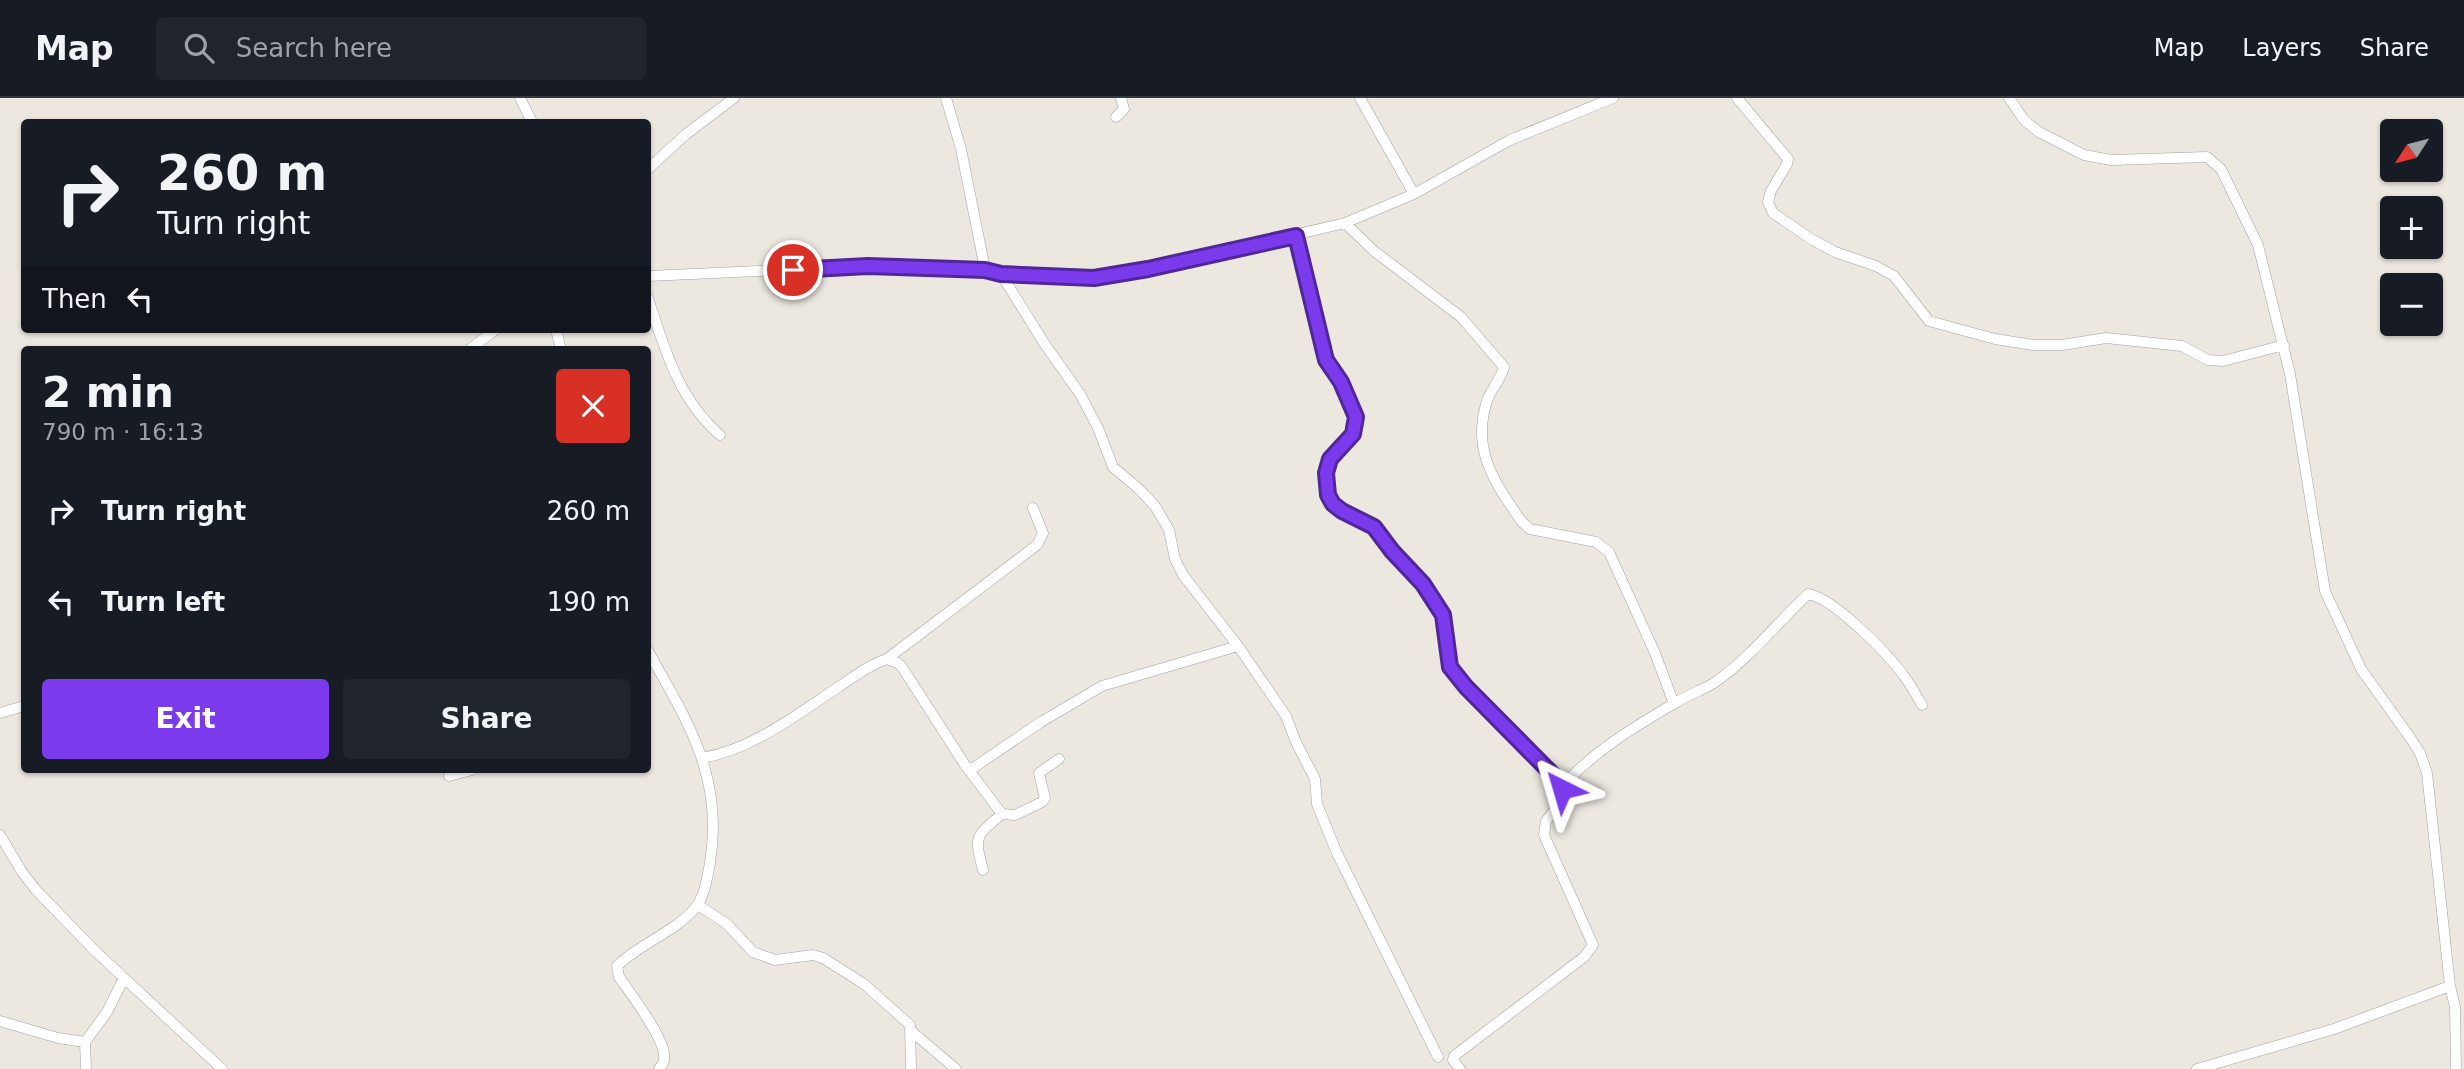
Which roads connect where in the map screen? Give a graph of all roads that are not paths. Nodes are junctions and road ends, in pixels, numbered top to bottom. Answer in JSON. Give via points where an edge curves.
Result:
{"nodes":[{"id":1,"x":520,"y":98,"type":"edge"},
{"id":2,"x":734,"y":98,"type":"edge"},
{"id":3,"x":946,"y":98,"type":"edge"},
{"id":4,"x":1121,"y":98,"type":"edge"},
{"id":5,"x":1360,"y":98,"type":"edge"},
{"id":6,"x":1613,"y":98,"type":"edge"},
{"id":7,"x":1737,"y":98,"type":"edge"},
{"id":8,"x":2009,"y":98,"type":"edge"},
{"id":9,"x":1115,"y":117,"type":"dead end"},
{"id":10,"x":530,"y":119,"type":"edge"},
{"id":11,"x":651,"y":166,"type":"edge"},
{"id":12,"x":1413,"y":194,"type":"junction"},
{"id":13,"x":1345,"y":223,"type":"junction"},
{"id":14,"x":1296,"y":236,"type":"junction"},
{"id":15,"x":985,"y":270,"type":"junction"},
{"id":16,"x":1001,"y":274,"type":"junction"},
{"id":17,"x":651,"y":276,"type":"edge"},
{"id":18,"x":651,"y":307,"type":"edge"},
{"id":19,"x":491,"y":333,"type":"edge"},
{"id":20,"x":2284,"y":345,"type":"junction"},
{"id":21,"x":474,"y":346,"type":"edge"},
{"id":22,"x":720,"y":435,"type":"dead end"},
{"id":23,"x":1033,"y":508,"type":"dead end"},
{"id":24,"x":1238,"y":646,"type":"junction"},
{"id":25,"x":887,"y":659,"type":"junction"},
{"id":26,"x":651,"y":667,"type":"edge"},
{"id":27,"x":1674,"y":704,"type":"junction"},
{"id":28,"x":1922,"y":705,"type":"dead end"},
{"id":29,"x":21,"y":707,"type":"edge"},
{"id":30,"x":0,"y":713,"type":"edge"},
{"id":31,"x":702,"y":758,"type":"junction"},
{"id":32,"x":1059,"y":759,"type":"dead end"},
{"id":33,"x":970,"y":771,"type":"junction"},
{"id":34,"x":460,"y":773,"type":"edge"},
{"id":35,"x":449,"y":776,"type":"dead end"},
{"id":36,"x":1563,"y":785,"type":"junction"},
{"id":37,"x":1002,"y":814,"type":"junction"},
{"id":38,"x":0,"y":835,"type":"edge"},
{"id":39,"x":983,"y":870,"type":"dead end"},
{"id":40,"x":698,"y":905,"type":"junction"},
{"id":41,"x":124,"y":978,"type":"junction"},
{"id":42,"x":2450,"y":986,"type":"junction"},
{"id":43,"x":2459,"y":1004,"type":"edge"},
{"id":44,"x":0,"y":1021,"type":"edge"},
{"id":45,"x":910,"y":1030,"type":"junction"},
{"id":46,"x":85,"y":1042,"type":"junction"},
{"id":47,"x":1438,"y":1057,"type":"dead end"},
{"id":48,"x":86,"y":1069,"type":"edge"},
{"id":49,"x":222,"y":1069,"type":"edge"},
{"id":50,"x":659,"y":1069,"type":"edge"},
{"id":51,"x":911,"y":1069,"type":"edge"},
{"id":52,"x":956,"y":1069,"type":"edge"},
{"id":53,"x":1460,"y":1069,"type":"edge"},
{"id":54,"x":2197,"y":1069,"type":"edge"},
{"id":55,"x":2456,"y":1069,"type":"edge"}],
"edges":[{"from":1,"to":10,"type":"street"},
{"from":2,"to":11,"type":"street"},
{"from":3,"to":15,"type":"street"},
{"from":4,"to":9,"type":"street","via":[[1124,109]]},
{"from":5,"to":12,"type":"street"},
{"from":6,"to":12,"type":"street","via":[[1510,140]]},
{"from":7,"to":20,"type":"street","via":[[1788,159],[1771,191],[1768,202],[1773,213],[1835,252],[1894,276],[1929,321],[2033,345],[2106,338],[2182,346],[2214,361]]},
{"from":8,"to":20,"type":"street","via":[[2039,132],[2084,155],[2111,160],[2203,155],[2212,160],[2227,178],[2258,244]]},
{"from":12,"to":13,"type":"street"},
{"from":13,"to":14,"type":"street"},
{"from":13,"to":27,"type":"street","via":[[1461,317],[1504,367],[1484,412],[1487,466],[1530,529],[1596,542],[1609,552]]},
{"from":14,"to":16,"type":"street","via":[[1094,278]]},
{"from":14,"to":36,"type":"street","via":[[1326,360],[1356,417],[1353,434],[1330,459],[1328,495],[1342,511],[1374,527],[1423,584],[1443,615],[1450,667]]},
{"from":15,"to":16,"type":"street"},
{"from":15,"to":17,"type":"street","via":[[868,266]]},
{"from":16,"to":24,"type":"street","via":[[1080,394],[1113,467],[1155,506],[1169,530],[1183,575]]},
{"from":18,"to":22,"type":"street","via":[[673,372]]},
{"from":19,"to":21,"type":"street"},
{"from":20,"to":42,"type":"street","via":[[2325,591],[2361,669],[2409,736],[2427,773]]},
{"from":23,"to":25,"type":"street","via":[[1043,533],[1037,545]]},
{"from":24,"to":33,"type":"street","via":[[1102,686]]},
{"from":24,"to":47,"type":"street","via":[[1286,716],[1315,779],[1317,804],[1337,853]]},
{"from":25,"to":31,"type":"street","via":[[754,741]]},
{"from":25,"to":33,"type":"street","via":[[902,667]]},
{"from":26,"to":31,"type":"street","via":[[693,732]]},
{"from":27,"to":28,"type":"street","via":[[1732,668],[1808,594],[1868,636],[1905,677]]},
{"from":27,"to":36,"type":"street","via":[[1599,751]]},
{"from":29,"to":30,"type":"street"},
{"from":31,"to":40,"type":"street","via":[[711,794],[713,841]]},
{"from":32,"to":37,"type":"street","via":[[1040,773],[1042,802],[1015,815]]},
{"from":33,"to":37,"type":"street"},
{"from":34,"to":35,"type":"street"},
{"from":36,"to":53,"type":"street","via":[[1564,798],[1546,821],[1544,835],[1593,945],[1454,1056]]},
{"from":37,"to":39,"type":"street","via":[[977,840]]},
{"from":38,"to":41,"type":"street","via":[[36,890]]},
{"from":40,"to":45,"type":"street","via":[[727,924],[753,952],[775,960],[823,958],[864,984],[907,1021]]},
{"from":40,"to":50,"type":"street","via":[[684,920],[617,966],[664,1051]]},
{"from":41,"to":46,"type":"street"},
{"from":41,"to":49,"type":"street"},
{"from":42,"to":43,"type":"street"},
{"from":42,"to":54,"type":"street","via":[[2334,1029]]},
{"from":43,"to":55,"type":"street"},
{"from":44,"to":46,"type":"street"},
{"from":45,"to":51,"type":"street"},
{"from":45,"to":52,"type":"street"},
{"from":46,"to":48,"type":"street"}]}
